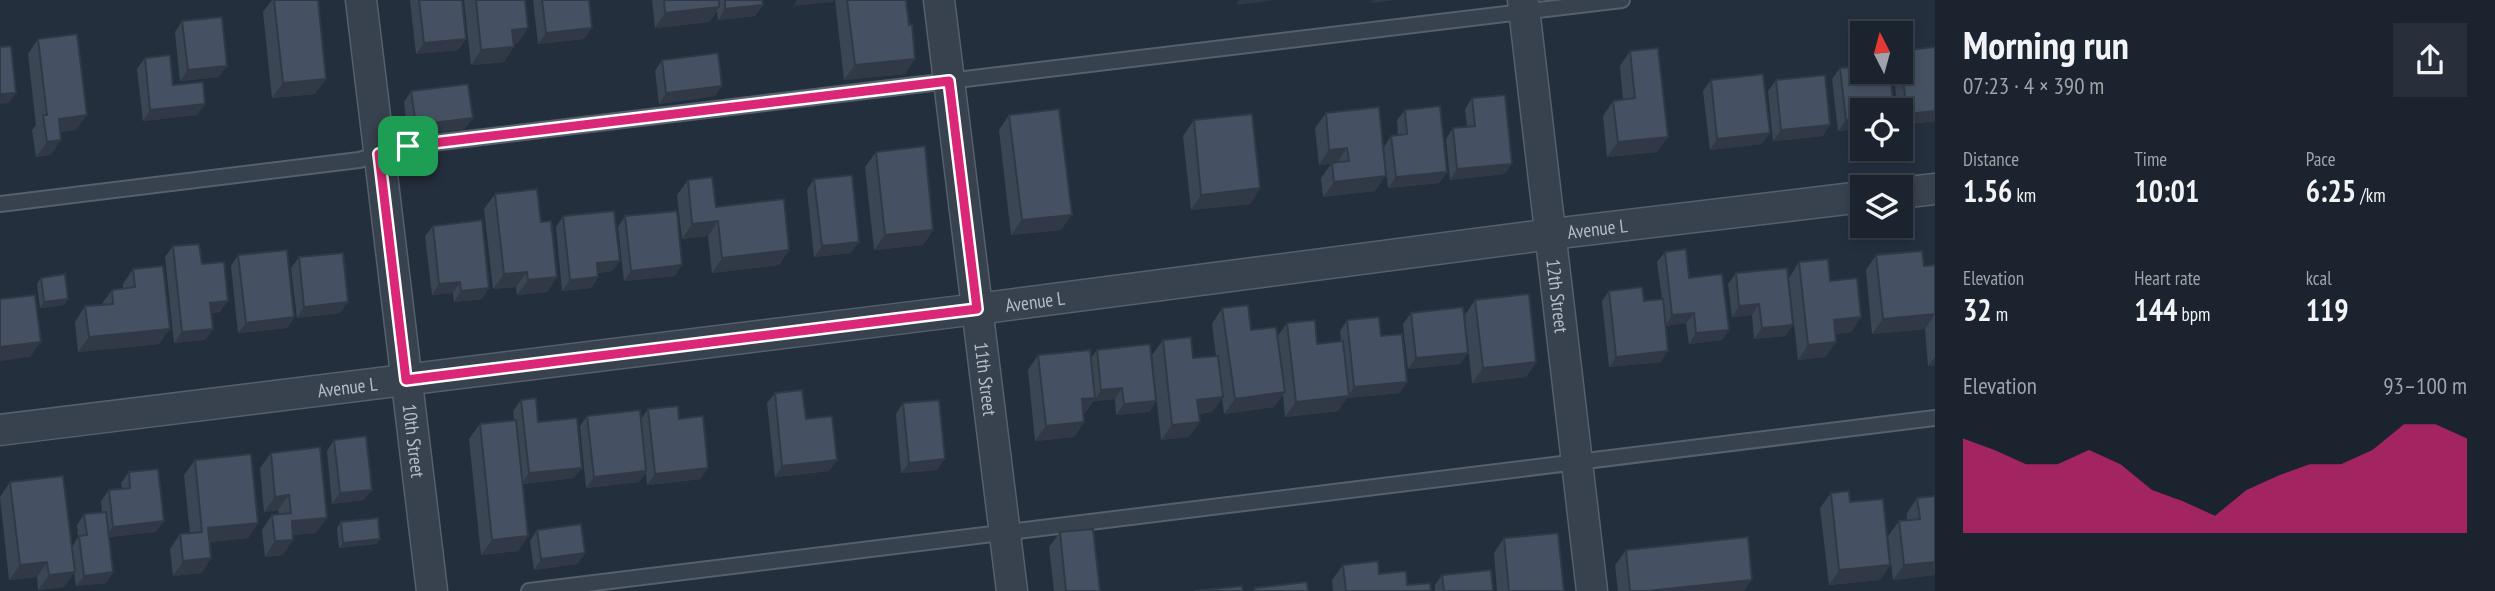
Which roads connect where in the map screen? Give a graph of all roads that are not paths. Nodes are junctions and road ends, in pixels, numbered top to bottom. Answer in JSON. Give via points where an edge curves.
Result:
{"nodes":[{"id":1,"x":361,"y":0,"type":"edge"},
{"id":2,"x":939,"y":0,"type":"edge"},
{"id":3,"x":1622,"y":0,"type":"edge"},
{"id":4,"x":1523,"y":6,"type":"edge"},
{"id":5,"x":949,"y":81,"type":"junction"},
{"id":6,"x":379,"y":154,"type":"junction"},
{"id":7,"x":1935,"y":189,"type":"edge"},
{"id":8,"x":1913,"y":192,"type":"edge"},
{"id":9,"x":1850,"y":198,"type":"edge"},
{"id":10,"x":0,"y":204,"type":"edge"},
{"id":11,"x":1552,"y":234,"type":"junction"},
{"id":12,"x":977,"y":309,"type":"junction"},
{"id":13,"x":406,"y":380,"type":"junction"},
{"id":14,"x":1935,"y":418,"type":"edge"},
{"id":15,"x":0,"y":430,"type":"edge"},
{"id":16,"x":1578,"y":462,"type":"junction"},
{"id":17,"x":1005,"y":533,"type":"junction"},
{"id":18,"x":432,"y":591,"type":"edge"},
{"id":19,"x":529,"y":591,"type":"edge"},
{"id":20,"x":1012,"y":591,"type":"edge"},
{"id":21,"x":1592,"y":591,"type":"edge"}],
"edges":[{"from":1,"to":6,"type":"street","name":"10th Street"},
{"from":2,"to":5,"type":"street","name":"11th Street"},
{"from":3,"to":4,"type":"lane"},
{"from":4,"to":5,"type":"lane"},
{"from":4,"to":11,"type":"street","name":"12th Street"},
{"from":5,"to":6,"type":"lane","via":[[408,146]]},
{"from":5,"to":12,"type":"street","name":"11th Street"},
{"from":6,"to":10,"type":"lane"},
{"from":6,"to":13,"type":"street","name":"10th Street"},
{"from":7,"to":8,"type":"street"},
{"from":9,"to":11,"type":"street","name":"Avenue L"},
{"from":11,"to":12,"type":"street","name":"Avenue L"},
{"from":11,"to":16,"type":"street","name":"12th Street"},
{"from":12,"to":13,"type":"street","name":"Avenue L"},
{"from":12,"to":17,"type":"street","name":"11th Street"},
{"from":13,"to":15,"type":"street","name":"Avenue L"},
{"from":13,"to":18,"type":"street","name":"10th Street"},
{"from":14,"to":16,"type":"lane"},
{"from":16,"to":17,"type":"lane"},
{"from":16,"to":21,"type":"street","name":"12th Street"},
{"from":17,"to":19,"type":"lane"},
{"from":17,"to":20,"type":"street","name":"11th Street"}]}
